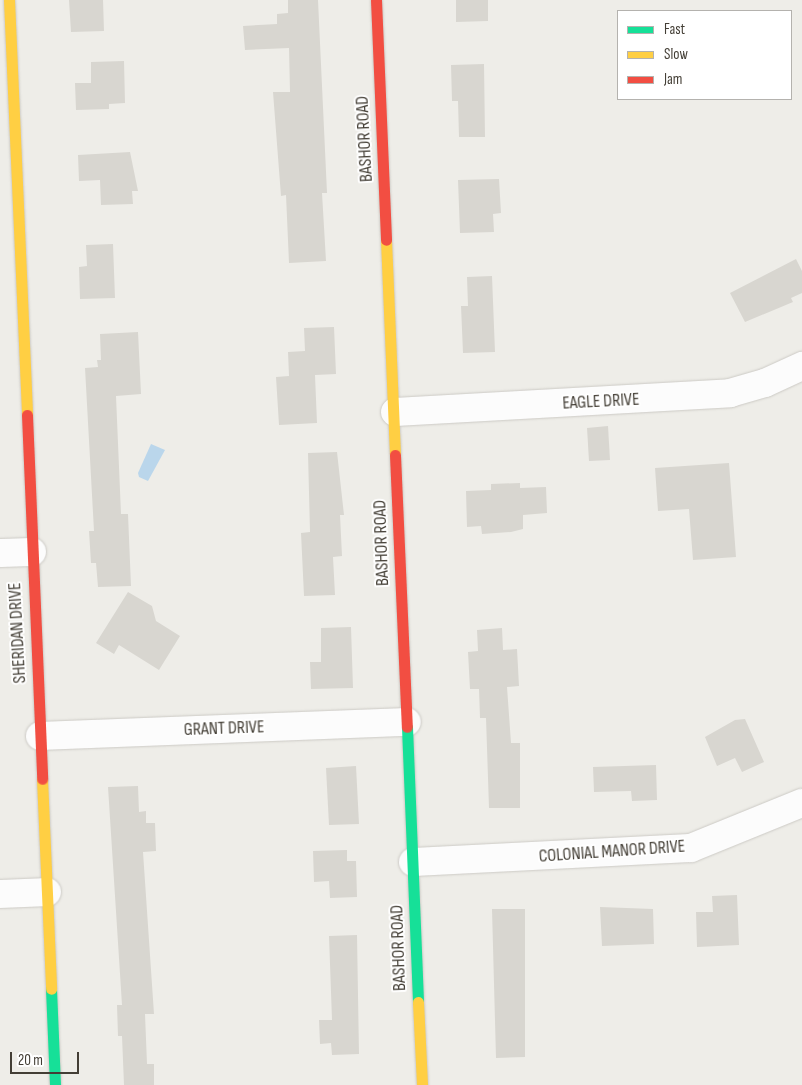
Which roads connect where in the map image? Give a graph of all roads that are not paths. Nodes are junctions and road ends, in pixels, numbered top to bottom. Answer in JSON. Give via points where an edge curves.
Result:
{"nodes":[{"id":1,"x":8,"y":0,"type":"edge"},
{"id":2,"x":376,"y":0,"type":"edge"},
{"id":3,"x":8,"y":212,"type":"edge"},
{"id":4,"x":802,"y":366,"type":"edge"},
{"id":5,"x":395,"y":412,"type":"junction"},
{"id":6,"x":32,"y":552,"type":"junction"},
{"id":7,"x":0,"y":553,"type":"edge"},
{"id":8,"x":407,"y":722,"type":"junction"},
{"id":9,"x":40,"y":736,"type":"junction"},
{"id":10,"x":802,"y":803,"type":"edge"},
{"id":11,"x":413,"y":862,"type":"junction"},
{"id":12,"x":47,"y":892,"type":"junction"},
{"id":13,"x":0,"y":894,"type":"edge"},
{"id":14,"x":55,"y":1085,"type":"edge"},
{"id":15,"x":422,"y":1085,"type":"edge"}],
"edges":[{"from":1,"to":3,"type":"street","name":"SHERIDAN DRIVE"},
{"from":2,"to":5,"type":"street","name":"BASHOR ROAD"},
{"from":3,"to":6,"type":"street","name":"SHERIDAN DRIVE"},
{"from":4,"to":5,"type":"street","name":"EAGLE DRIVE","via":[[765,383],[730,393]]},
{"from":5,"to":8,"type":"street","name":"BASHOR ROAD"},
{"from":6,"to":7,"type":"street"},
{"from":6,"to":9,"type":"street","name":"SHERIDAN DRIVE"},
{"from":8,"to":9,"type":"street","name":"GRANT DRIVE"},
{"from":8,"to":11,"type":"street","name":"BASHOR ROAD"},
{"from":9,"to":12,"type":"street","name":"SHERIDAN DRIVE"},
{"from":10,"to":11,"type":"street","name":"COLONIAL MANOR DRIVE","via":[[691,848]]},
{"from":11,"to":15,"type":"street","name":"BASHOR ROAD"},
{"from":12,"to":13,"type":"street"},
{"from":12,"to":14,"type":"street","name":"SHERIDAN DRIVE"}]}
